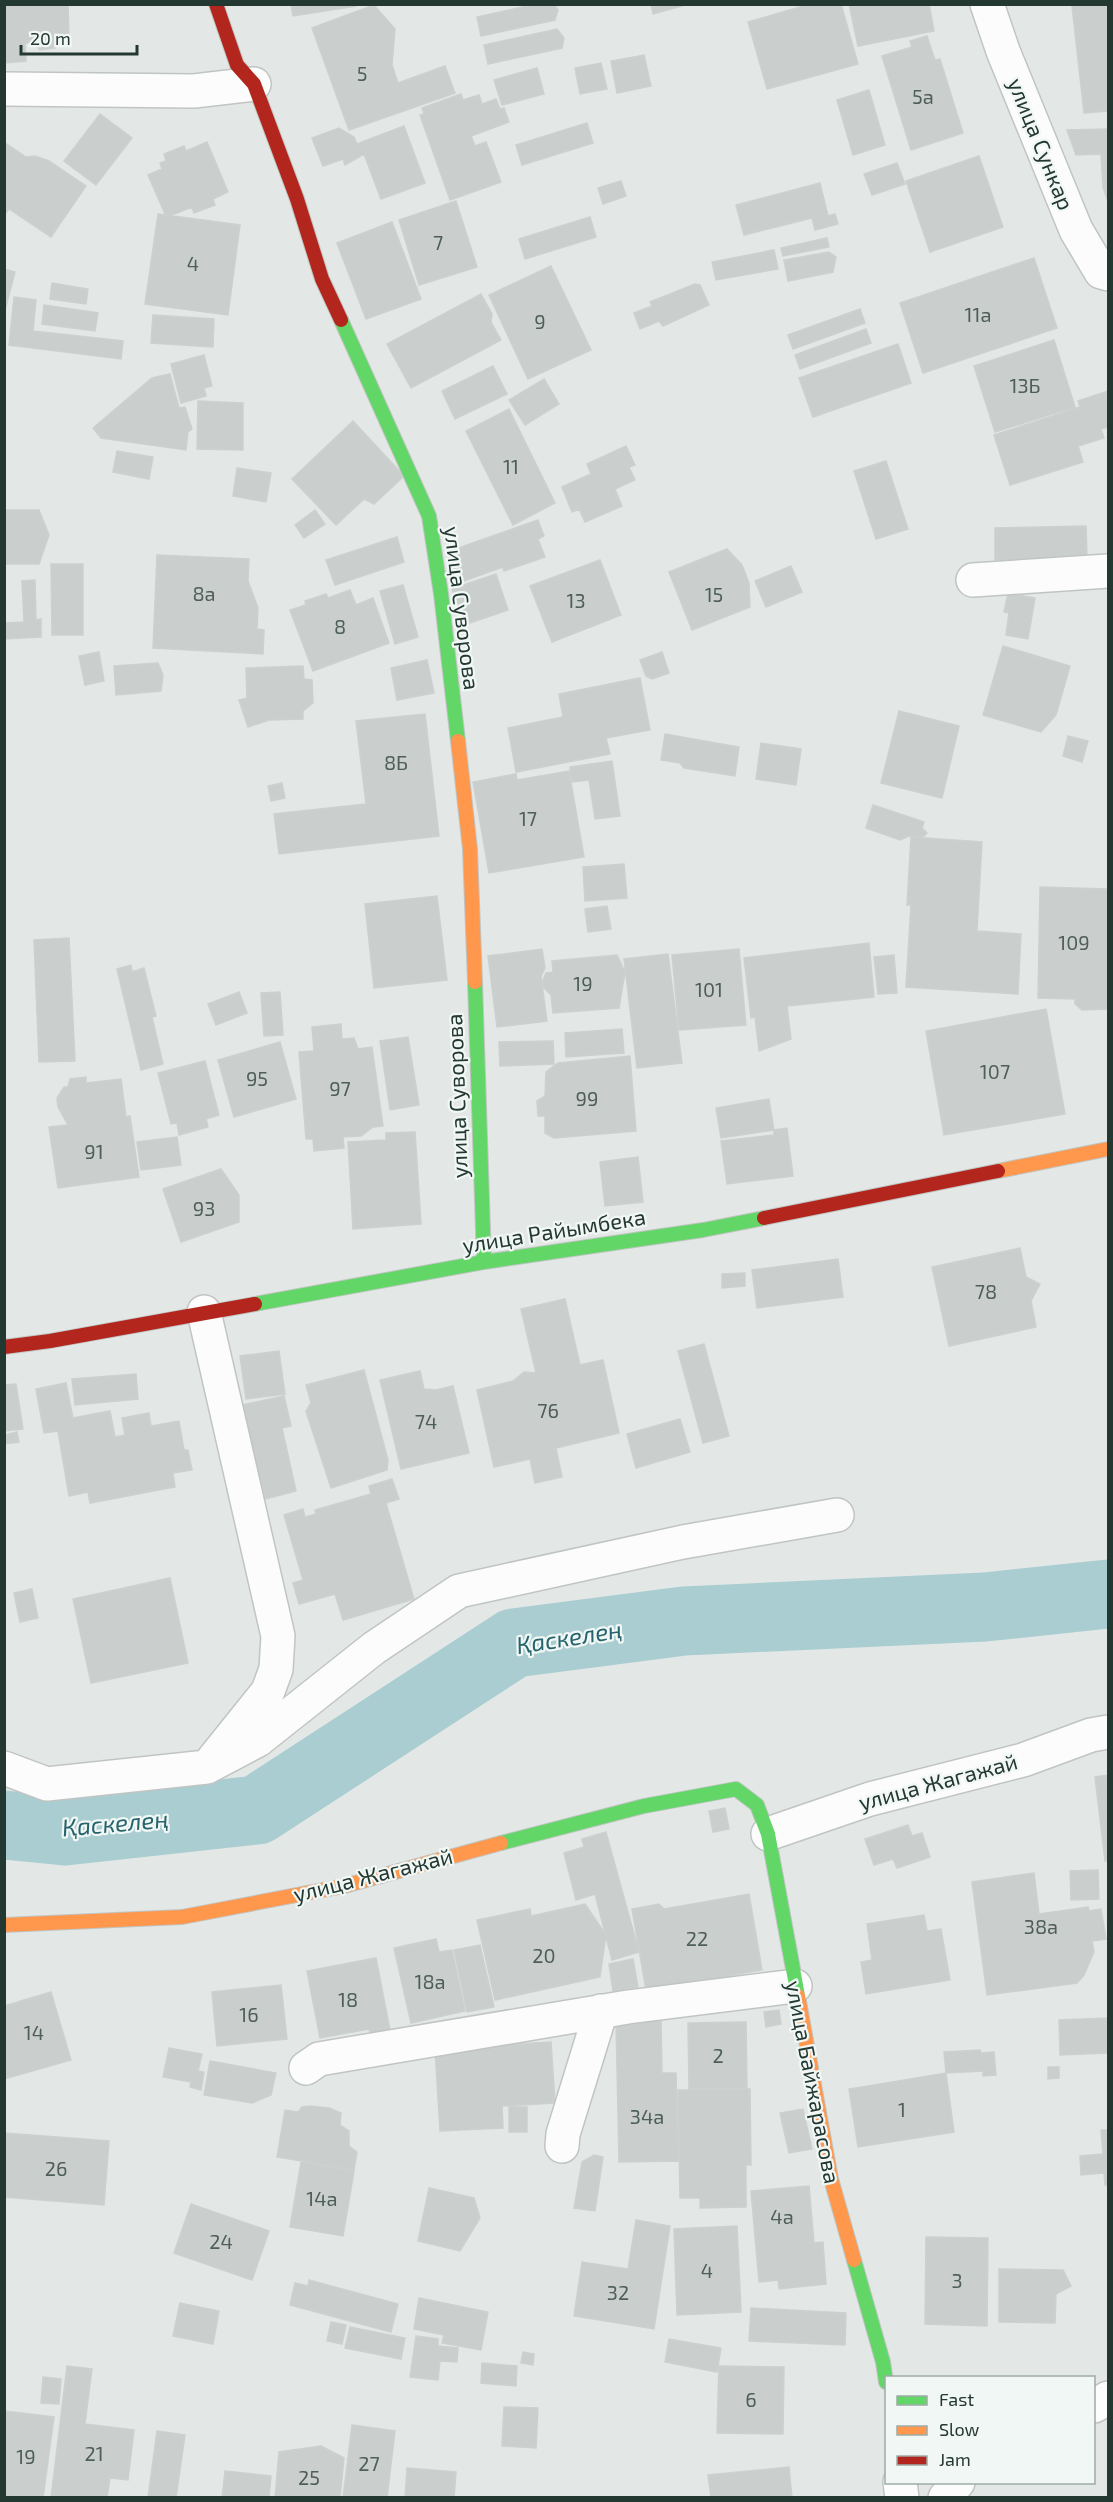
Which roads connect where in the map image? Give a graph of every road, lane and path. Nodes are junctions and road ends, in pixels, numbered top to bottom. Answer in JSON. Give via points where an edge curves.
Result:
{"nodes":[{"id":1,"x":216,"y":4,"type":"edge"},
{"id":2,"x":987,"y":4,"type":"edge"},
{"id":3,"x":255,"y":84,"type":"junction"},
{"id":4,"x":6,"y":91,"type":"edge"},
{"id":5,"x":1108,"y":274,"type":"edge"},
{"id":6,"x":1108,"y":571,"type":"edge"},
{"id":7,"x":973,"y":580,"type":"dead end"},
{"id":8,"x":1108,"y":1149,"type":"edge"},
{"id":9,"x":484,"y":1262,"type":"junction"},
{"id":10,"x":204,"y":1312,"type":"junction"},
{"id":11,"x":4,"y":1347,"type":"edge"},
{"id":12,"x":837,"y":1515,"type":"dead end"},
{"id":13,"x":1108,"y":1732,"type":"edge"},
{"id":14,"x":207,"y":1767,"type":"junction"},
{"id":15,"x":4,"y":1768,"type":"edge"},
{"id":16,"x":736,"y":1789,"type":"joint"},
{"id":17,"x":768,"y":1834,"type":"junction"},
{"id":18,"x":4,"y":1925,"type":"edge"},
{"id":19,"x":795,"y":1986,"type":"junction"},
{"id":20,"x":601,"y":2011,"type":"junction"},
{"id":21,"x":306,"y":2068,"type":"dead end"},
{"id":22,"x":562,"y":2146,"type":"dead end"},
{"id":23,"x":885,"y":2376,"type":"edge"},
{"id":24,"x":956,"y":2484,"type":"edge"},
{"id":25,"x":945,"y":2498,"type":"edge"}],
"edges":[{"from":1,"to":3,"type":"street","name":"улица Суворова","via":[[237,65]]},
{"from":2,"to":5,"type":"street","name":"улица Сункар","via":[[1076,230],[1101,272]]},
{"from":3,"to":4,"type":"street","via":[[194,92]]},
{"from":3,"to":9,"type":"street","name":"улица Суворова","via":[[321,279],[429,516],[470,849]]},
{"from":6,"to":7,"type":"street"},
{"from":8,"to":9,"type":"street","name":"улица Райымбека","via":[[703,1230]]},
{"from":9,"to":10,"type":"street","name":"улица Райымбека"},
{"from":10,"to":11,"type":"street","name":"улица Райымбека"},
{"from":10,"to":14,"type":"street","via":[[278,1636],[276,1669],[268,1692]]},
{"from":12,"to":14,"type":"street","via":[[683,1542],[459,1591],[374,1648],[258,1740]]},
{"from":13,"to":17,"type":"street","name":"улица Жагажай","via":[[1023,1760],[870,1799]]},
{"from":14,"to":15,"type":"street","via":[[47,1784]]},
{"from":16,"to":17,"type":"street","name":"улица Байжарасова","via":[[757,1805]]},
{"from":16,"to":18,"type":"street","name":"улица Жагажай","via":[[644,1806],[344,1886],[182,1917]]},
{"from":17,"to":19,"type":"street","name":"улица Байжарасова"},
{"from":19,"to":20,"type":"street"},
{"from":19,"to":23,"type":"street","name":"улица Байжарасова","via":[[831,2179]]},
{"from":20,"to":21,"type":"street","via":[[319,2059]]},
{"from":20,"to":22,"type":"street"},
{"from":24,"to":25,"type":"street"}]}
